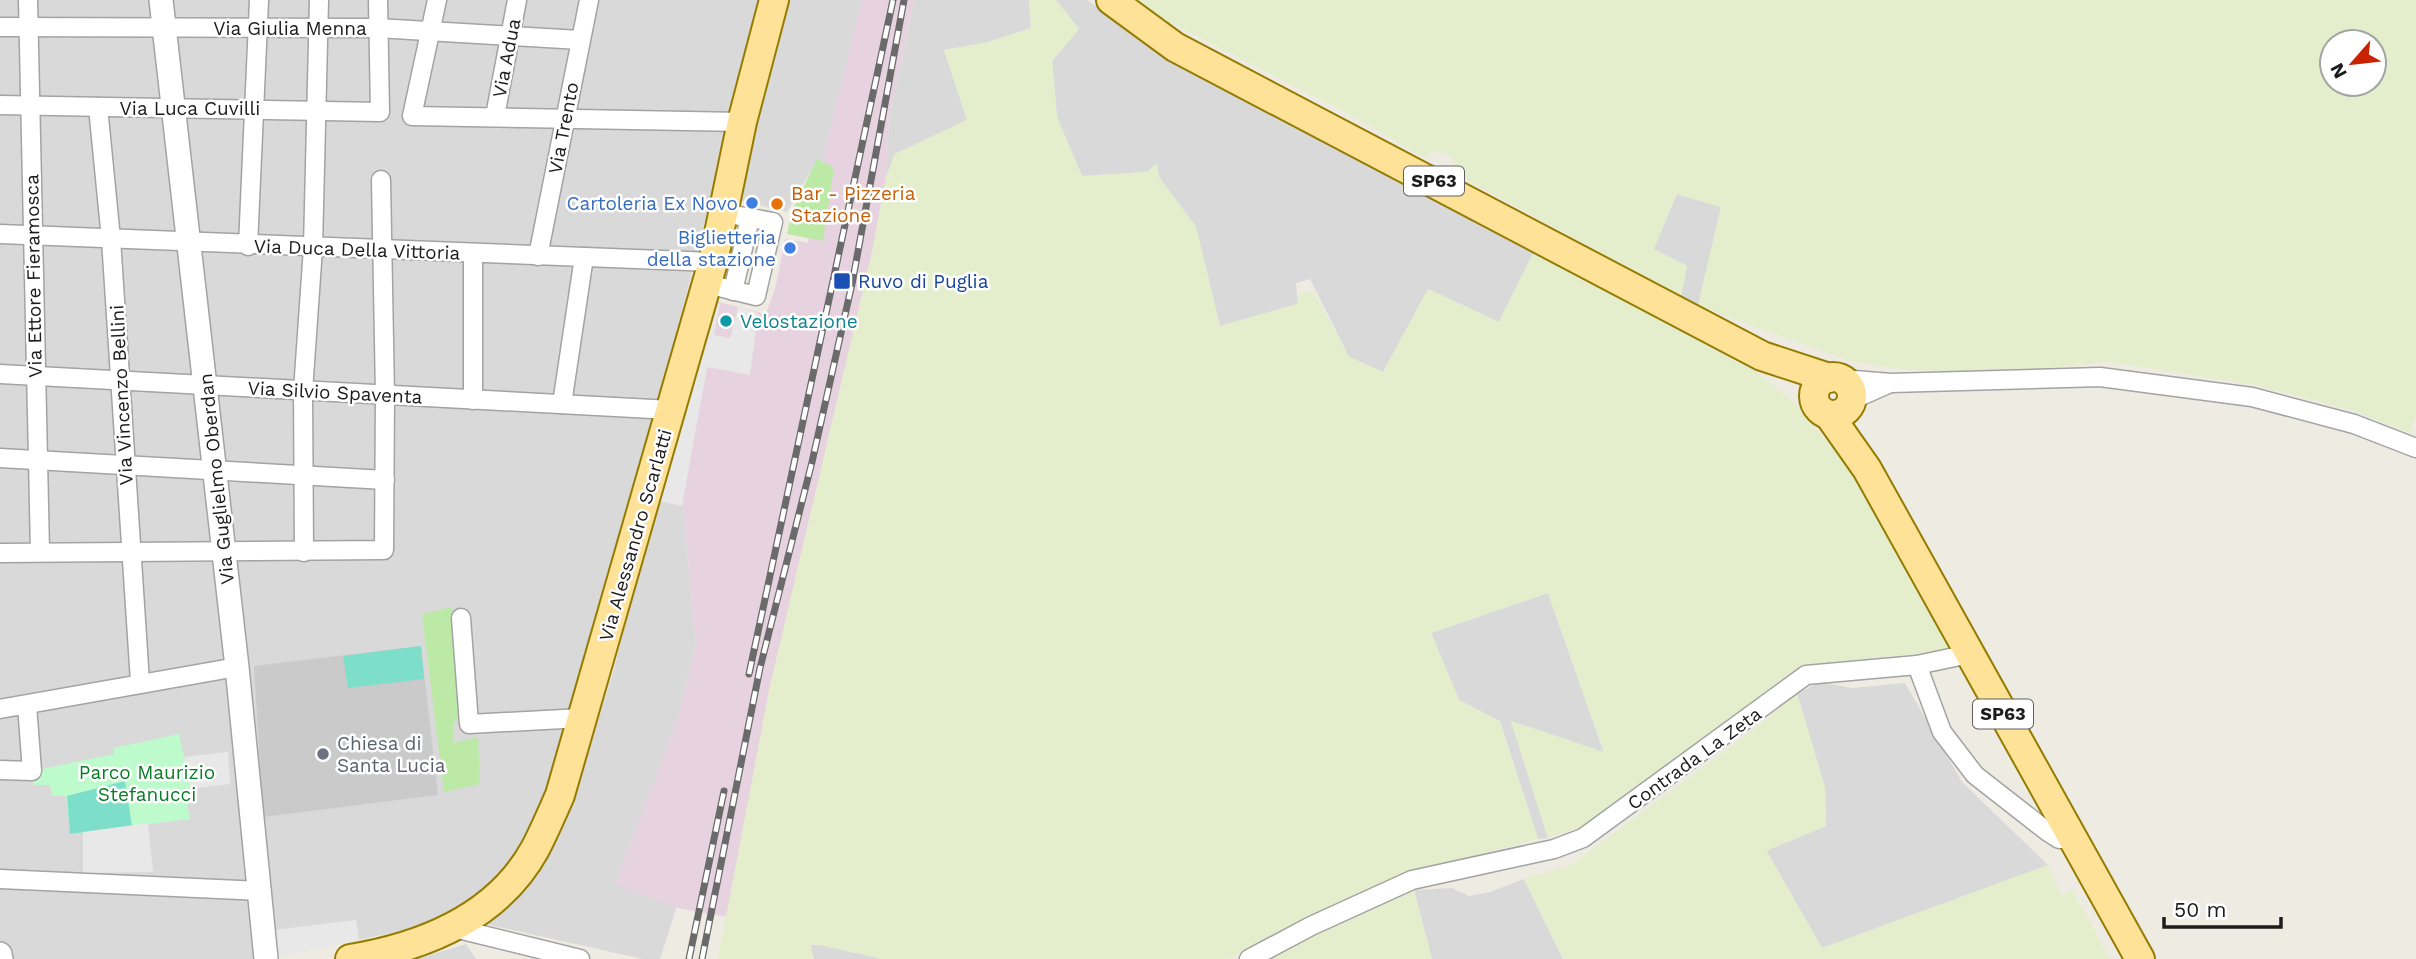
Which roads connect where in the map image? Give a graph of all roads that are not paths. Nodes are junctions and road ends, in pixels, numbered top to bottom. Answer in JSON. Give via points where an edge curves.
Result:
{"nodes":[{"id":1,"x":28,"y":0,"type":"edge"},
{"id":2,"x":161,"y":0,"type":"edge"},
{"id":3,"x":259,"y":0,"type":"edge"},
{"id":4,"x":319,"y":0,"type":"edge"},
{"id":5,"x":378,"y":0,"type":"edge"},
{"id":6,"x":437,"y":0,"type":"edge"},
{"id":7,"x":517,"y":0,"type":"edge"},
{"id":8,"x":589,"y":0,"type":"edge"},
{"id":9,"x":774,"y":0,"type":"edge"},
{"id":10,"x":1111,"y":0,"type":"edge"},
{"id":11,"x":0,"y":27,"type":"edge"},
{"id":12,"x":29,"y":27,"type":"junction"},
{"id":13,"x":258,"y":27,"type":"junction"},
{"id":14,"x":165,"y":28,"type":"junction"},
{"id":15,"x":377,"y":28,"type":"junction"},
{"id":16,"x":318,"y":29,"type":"junction"},
{"id":17,"x":432,"y":29,"type":"junction"},
{"id":18,"x":510,"y":36,"type":"junction"},
{"id":19,"x":580,"y":40,"type":"junction"},
{"id":20,"x":0,"y":105,"type":"edge"},
{"id":21,"x":29,"y":106,"type":"junction"},
{"id":22,"x":98,"y":107,"type":"junction"},
{"id":23,"x":253,"y":109,"type":"junction"},
{"id":24,"x":314,"y":109,"type":"junction"},
{"id":25,"x":175,"y":110,"type":"junction"},
{"id":26,"x":495,"y":116,"type":"junction"},
{"id":27,"x":565,"y":117,"type":"junction"},
{"id":28,"x":742,"y":122,"type":"junction"},
{"id":29,"x":381,"y":180,"type":"dead end"},
{"id":30,"x":737,"y":215,"type":"junction"},
{"id":31,"x":0,"y":234,"type":"edge"},
{"id":32,"x":32,"y":235,"type":"junction"},
{"id":33,"x":111,"y":239,"type":"junction"},
{"id":34,"x":191,"y":243,"type":"junction"},
{"id":35,"x":248,"y":246,"type":"junction"},
{"id":36,"x":313,"y":248,"type":"junction"},
{"id":37,"x":382,"y":250,"type":"junction"},
{"id":38,"x":472,"y":253,"type":"junction"},
{"id":39,"x":538,"y":256,"type":"junction"},
{"id":40,"x":584,"y":257,"type":"junction"},
{"id":41,"x":718,"y":279,"type":"junction"},
{"id":42,"x":0,"y":374,"type":"edge"},
{"id":43,"x":36,"y":376,"type":"junction"},
{"id":44,"x":121,"y":380,"type":"junction"},
{"id":45,"x":206,"y":386,"type":"junction"},
{"id":46,"x":303,"y":390,"type":"junction"},
{"id":47,"x":385,"y":395,"type":"junction"},
{"id":48,"x":1836,"y":398,"type":"junction"},
{"id":49,"x":472,"y":400,"type":"junction"},
{"id":50,"x":562,"y":404,"type":"junction"},
{"id":51,"x":671,"y":410,"type":"junction"},
{"id":52,"x":2415,"y":444,"type":"edge"},
{"id":53,"x":0,"y":458,"type":"edge"},
{"id":54,"x":37,"y":461,"type":"junction"},
{"id":55,"x":125,"y":466,"type":"junction"},
{"id":56,"x":215,"y":471,"type":"junction"},
{"id":57,"x":304,"y":476,"type":"junction"},
{"id":58,"x":384,"y":480,"type":"junction"},
{"id":59,"x":130,"y":551,"type":"junction"},
{"id":60,"x":0,"y":552,"type":"edge"},
{"id":61,"x":40,"y":552,"type":"junction"},
{"id":62,"x":304,"y":552,"type":"junction"},
{"id":63,"x":224,"y":553,"type":"junction"},
{"id":64,"x":461,"y":618,"type":"dead end"},
{"id":65,"x":1969,"y":654,"type":"junction"},
{"id":66,"x":1917,"y":665,"type":"junction"},
{"id":67,"x":237,"y":667,"type":"junction"},
{"id":68,"x":140,"y":682,"type":"junction"},
{"id":69,"x":27,"y":705,"type":"junction"},
{"id":70,"x":0,"y":709,"type":"edge"},
{"id":71,"x":582,"y":718,"type":"junction"},
{"id":72,"x":0,"y":770,"type":"edge"},
{"id":73,"x":2072,"y":839,"type":"junction"},
{"id":74,"x":0,"y":879,"type":"edge"},
{"id":75,"x":259,"y":891,"type":"junction"},
{"id":76,"x":454,"y":928,"type":"junction"},
{"id":77,"x":266,"y":959,"type":"edge"},
{"id":78,"x":350,"y":959,"type":"edge"},
{"id":79,"x":580,"y":959,"type":"edge"},
{"id":80,"x":1249,"y":959,"type":"edge"},
{"id":81,"x":2140,"y":959,"type":"edge"}],
"edges":[{"from":1,"to":12,"type":"street","name":"Via Ettore Fieramosca"},
{"from":2,"to":14,"type":"street","name":"Via Guglielmo Oberdan"},
{"from":3,"to":13,"type":"street"},
{"from":4,"to":16,"type":"street"},
{"from":5,"to":15,"type":"street"},
{"from":6,"to":17,"type":"street"},
{"from":7,"to":18,"type":"street","name":"Via Adua"},
{"from":8,"to":19,"type":"street","name":"Via Trento"},
{"from":9,"to":28,"type":"main road","name":"Via Alessandro Scarlatti"},
{"from":10,"to":48,"type":"main road","number":"SP63","via":[[1175,47]]},
{"from":11,"to":12,"type":"street","name":"Via Giulia Menna"},
{"from":12,"to":14,"type":"street","name":"Via Giulia Menna"},
{"from":12,"to":21,"type":"street","name":"Via Ettore Fieramosca"},
{"from":13,"to":14,"type":"street","name":"Via Giulia Menna"},
{"from":13,"to":16,"type":"street","name":"Via Giulia Menna"},
{"from":13,"to":23,"type":"street"},
{"from":14,"to":25,"type":"street","name":"Via Guglielmo Oberdan"},
{"from":15,"to":16,"type":"street","name":"Via Giulia Menna"},
{"from":15,"to":17,"type":"street","name":"Via Giulia Menna"},
{"from":15,"to":24,"type":"street","name":"Via Luca Cuvilli","via":[[380,112]]},
{"from":16,"to":24,"type":"street"},
{"from":17,"to":18,"type":"street","name":"Via Giulia Menna"},
{"from":17,"to":26,"type":"street","via":[[412,116]]},
{"from":18,"to":19,"type":"street","name":"Via Giulia Menna"},
{"from":18,"to":26,"type":"street","name":"Via Adua"},
{"from":19,"to":27,"type":"street","name":"Via Trento"},
{"from":20,"to":21,"type":"street","name":"Via Luca Cuvilli"},
{"from":21,"to":22,"type":"street","name":"Via Luca Cuvilli"},
{"from":21,"to":32,"type":"street","name":"Via Ettore Fieramosca"},
{"from":22,"to":25,"type":"street","name":"Via Luca Cuvilli"},
{"from":22,"to":33,"type":"street","name":"Via Vincenzo Bellini"},
{"from":23,"to":24,"type":"street","name":"Via Luca Cuvilli"},
{"from":23,"to":25,"type":"street","name":"Via Luca Cuvilli"},
{"from":23,"to":35,"type":"street"},
{"from":24,"to":36,"type":"street"},
{"from":25,"to":34,"type":"street","name":"Via Guglielmo Oberdan"},
{"from":26,"to":27,"type":"street"},
{"from":27,"to":28,"type":"street"},
{"from":27,"to":39,"type":"street","name":"Via Trento"},
{"from":28,"to":30,"type":"main road","name":"Via Alessandro Scarlatti"},
{"from":29,"to":37,"type":"street"},
{"from":30,"to":41,"type":"main road","name":"Via Alessandro Scarlatti"},
{"from":30,"to":41,"type":"street","name":"Via Duca Della Vittoria","via":[[773,222],[756,296]]},
{"from":31,"to":32,"type":"street","name":"Via Duca Della Vittoria"},
{"from":32,"to":33,"type":"street","name":"Via Duca Della Vittoria"},
{"from":32,"to":43,"type":"street","name":"Via Ettore Fieramosca"},
{"from":33,"to":34,"type":"street","name":"Via Duca Della Vittoria"},
{"from":33,"to":44,"type":"street","name":"Via Vincenzo Bellini"},
{"from":34,"to":35,"type":"street","name":"Via Duca Della Vittoria"},
{"from":34,"to":45,"type":"street","name":"Via Guglielmo Oberdan"},
{"from":35,"to":36,"type":"street","name":"Via Duca Della Vittoria"},
{"from":36,"to":37,"type":"street","name":"Via Duca Della Vittoria"},
{"from":36,"to":46,"type":"street"},
{"from":37,"to":38,"type":"street","name":"Via Duca Della Vittoria"},
{"from":37,"to":47,"type":"street"},
{"from":38,"to":39,"type":"street","name":"Via Duca Della Vittoria"},
{"from":38,"to":49,"type":"street"},
{"from":39,"to":40,"type":"street","name":"Via Duca Della Vittoria"},
{"from":40,"to":41,"type":"street","name":"Via Duca Della Vittoria"},
{"from":40,"to":50,"type":"street"},
{"from":41,"to":51,"type":"main road","name":"Via Alessandro Scarlatti"},
{"from":42,"to":43,"type":"street","name":"Via Silvio Spaventa"},
{"from":43,"to":44,"type":"street","name":"Via Silvio Spaventa"},
{"from":43,"to":54,"type":"street","name":"Via Ettore Fieramosca"},
{"from":44,"to":45,"type":"street","name":"Via Silvio Spaventa"},
{"from":44,"to":55,"type":"street","name":"Via Vincenzo Bellini"},
{"from":45,"to":46,"type":"street","name":"Via Silvio Spaventa"},
{"from":45,"to":56,"type":"street","name":"Via Guglielmo Oberdan"},
{"from":46,"to":47,"type":"street","name":"Via Silvio Spaventa"},
{"from":46,"to":57,"type":"street"},
{"from":47,"to":49,"type":"street","name":"Via Silvio Spaventa"},
{"from":47,"to":58,"type":"street"},
{"from":48,"to":52,"type":"street","via":[[1891,383],[2101,377],[2299,407]]},
{"from":48,"to":65,"type":"main road","number":"SP63","via":[[1867,468]]},
{"from":49,"to":50,"type":"street","name":"Via Silvio Spaventa"},
{"from":50,"to":51,"type":"street","name":"Via Silvio Spaventa"},
{"from":51,"to":71,"type":"main road","name":"Via Alessandro Scarlatti"},
{"from":53,"to":54,"type":"street"},
{"from":54,"to":55,"type":"street"},
{"from":54,"to":61,"type":"street","name":"Via Ettore Fieramosca"},
{"from":55,"to":56,"type":"street"},
{"from":55,"to":59,"type":"street","name":"Via Vincenzo Bellini"},
{"from":56,"to":57,"type":"street"},
{"from":56,"to":63,"type":"street","name":"Via Guglielmo Oberdan"},
{"from":57,"to":58,"type":"street"},
{"from":57,"to":62,"type":"street"},
{"from":58,"to":62,"type":"street","via":[[384,550]]},
{"from":59,"to":61,"type":"street"},
{"from":59,"to":63,"type":"street"},
{"from":59,"to":68,"type":"street","name":"Via Vincenzo Bellini"},
{"from":60,"to":61,"type":"street"},
{"from":62,"to":63,"type":"street"},
{"from":63,"to":67,"type":"street","name":"Via Guglielmo Oberdan"},
{"from":64,"to":71,"type":"street","via":[[469,724]]},
{"from":65,"to":66,"type":"street","name":"Contrada La Zeta"},
{"from":65,"to":73,"type":"main road","number":"SP63"},
{"from":66,"to":73,"type":"street","via":[[1942,733],[1975,775],[2048,832],[2059,839]]},
{"from":66,"to":80,"type":"street","name":"Contrada La Zeta","via":[[1806,675],[1583,838],[1554,849],[1412,880]]},
{"from":67,"to":68,"type":"street"},
{"from":67,"to":75,"type":"street","name":"Via Guglielmo Oberdan"},
{"from":68,"to":69,"type":"street"},
{"from":69,"to":70,"type":"street"},
{"from":69,"to":72,"type":"street","via":[[32,771]]},
{"from":71,"to":76,"type":"main road","name":"Via Alessandro Scarlatti","via":[[561,795],[534,851],[501,892]]},
{"from":73,"to":81,"type":"main road","number":"SP63"},
{"from":74,"to":75,"type":"street"},
{"from":75,"to":77,"type":"street","name":"Via Guglielmo Oberdan"},
{"from":76,"to":78,"type":"main road","name":"Via Alessandro Scarlatti","via":[[397,951]]},
{"from":76,"to":79,"type":"street"}]}
